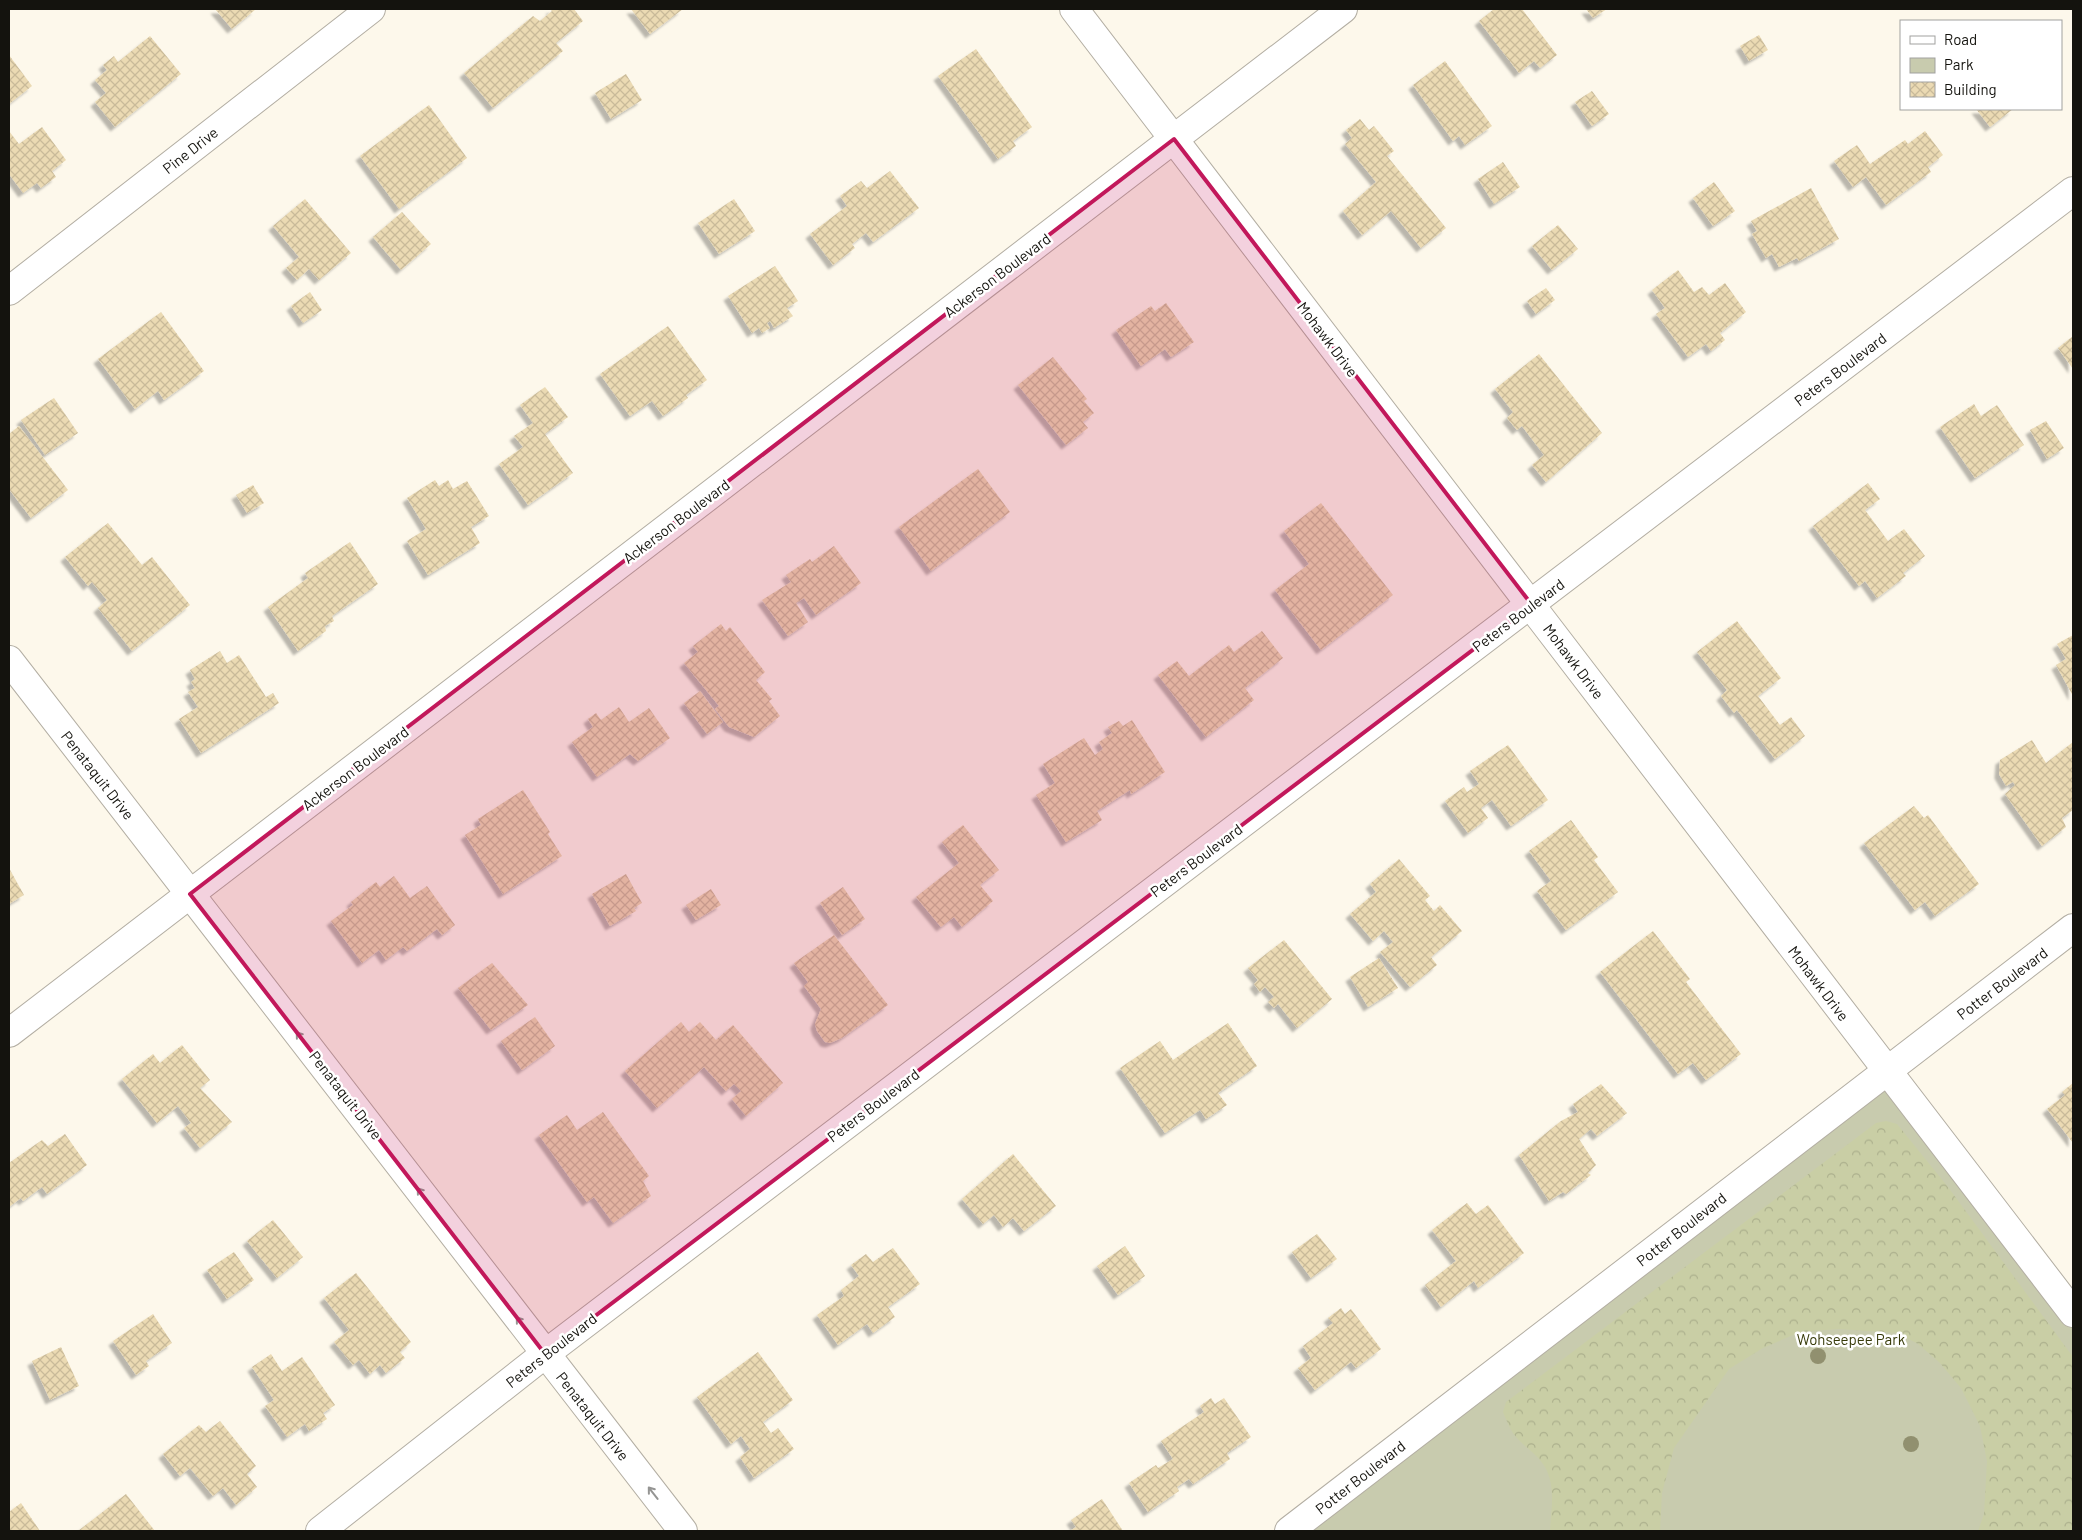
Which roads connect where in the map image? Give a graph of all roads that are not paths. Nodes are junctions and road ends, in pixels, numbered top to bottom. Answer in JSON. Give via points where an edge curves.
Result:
{"nodes":[{"id":1,"x":371,"y":9,"type":"edge"},
{"id":2,"x":1074,"y":9,"type":"edge"},
{"id":3,"x":1343,"y":9,"type":"edge"},
{"id":4,"x":1174,"y":139,"type":"junction"},
{"id":5,"x":2073,"y":191,"type":"edge"},
{"id":6,"x":9,"y":291,"type":"edge"},
{"id":7,"x":1532,"y":605,"type":"junction"},
{"id":8,"x":9,"y":660,"type":"edge"},
{"id":9,"x":190,"y":894,"type":"junction"},
{"id":10,"x":2073,"y":928,"type":"edge"},
{"id":11,"x":9,"y":1034,"type":"edge"},
{"id":12,"x":1886,"y":1071,"type":"junction"},
{"id":13,"x":2073,"y":1313,"type":"edge"},
{"id":14,"x":545,"y":1354,"type":"junction"},
{"id":15,"x":320,"y":1531,"type":"edge"},
{"id":16,"x":683,"y":1531,"type":"edge"},
{"id":17,"x":1289,"y":1531,"type":"edge"}],
"edges":[{"from":1,"to":6,"type":"street","name":"Pine Drive"},
{"from":2,"to":4,"type":"street","name":"Mohawk Drive"},
{"from":3,"to":4,"type":"street","name":"Ackerson Boulevard"},
{"from":4,"to":7,"type":"street","name":"Mohawk Drive"},
{"from":4,"to":9,"type":"street","name":"Ackerson Boulevard"},
{"from":5,"to":7,"type":"street","name":"Peters Boulevard"},
{"from":7,"to":12,"type":"street","name":"Mohawk Drive"},
{"from":7,"to":14,"type":"street","name":"Peters Boulevard"},
{"from":8,"to":9,"type":"street","name":"Penataquit Drive"},
{"from":9,"to":11,"type":"street","name":"Ackerson Boulevard"},
{"from":14,"to":9,"type":"street","name":"Penataquit Drive","one_way":true},
{"from":10,"to":12,"type":"street","name":"Potter Boulevard"},
{"from":12,"to":13,"type":"street","name":"Mohawk Drive"},
{"from":12,"to":17,"type":"street","name":"Potter Boulevard"},
{"from":14,"to":15,"type":"street","name":"Peters Boulevard"},
{"from":16,"to":14,"type":"street","name":"Penataquit Drive","one_way":true}]}
